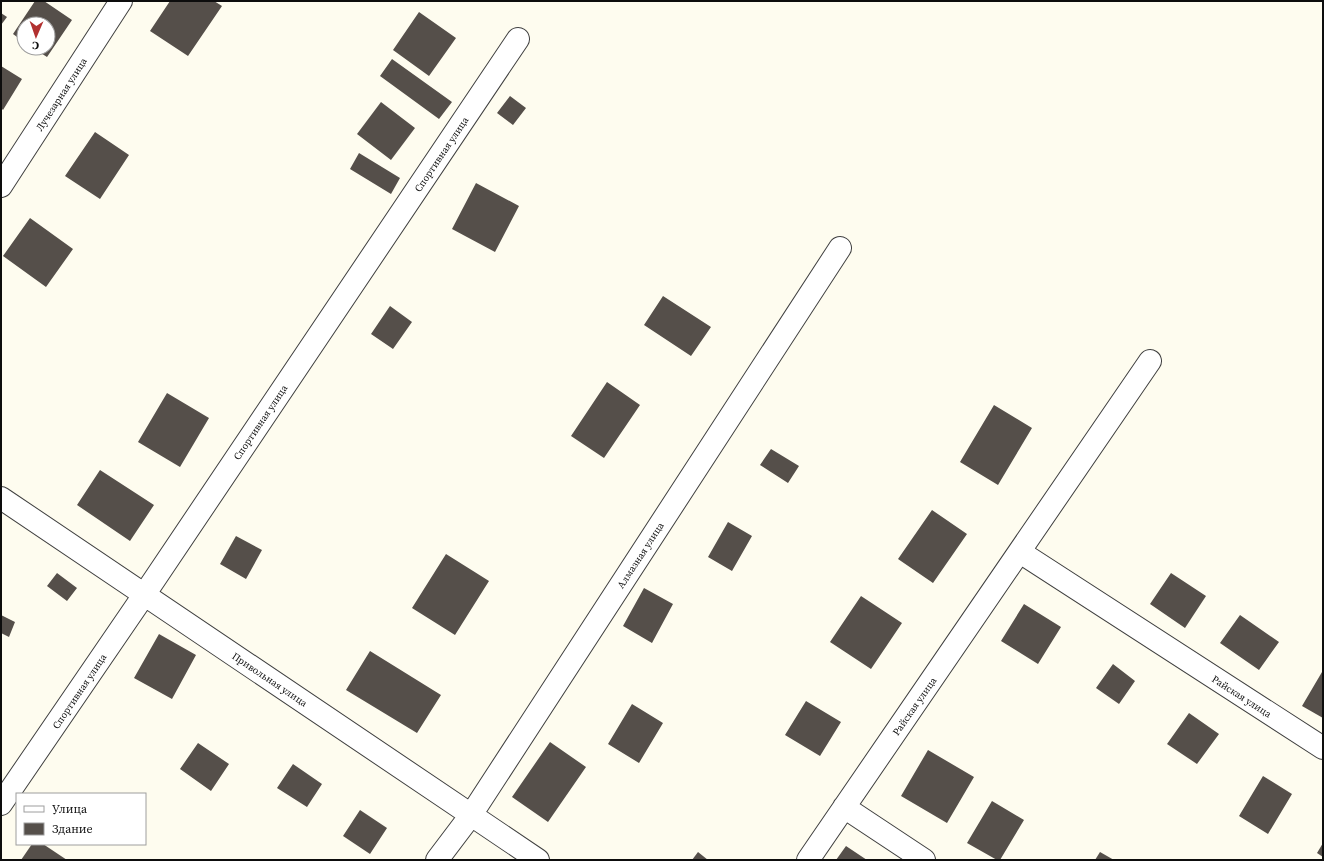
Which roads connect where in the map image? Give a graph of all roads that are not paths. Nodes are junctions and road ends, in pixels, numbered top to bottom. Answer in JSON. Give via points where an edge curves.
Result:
{"nodes":[{"id":1,"x":121,"y":1,"type":"edge"},
{"id":2,"x":518,"y":39,"type":"dead end"},
{"id":3,"x":1,"y":186,"type":"edge"},
{"id":4,"x":840,"y":248,"type":"dead end"},
{"id":5,"x":1150,"y":362,"type":"dead end"},
{"id":6,"x":1,"y":498,"type":"edge"},
{"id":7,"x":1020,"y":552,"type":"junction"},
{"id":8,"x":144,"y":595,"type":"junction"},
{"id":9,"x":1323,"y":748,"type":"edge"},
{"id":10,"x":1,"y":804,"type":"edge"},
{"id":11,"x":844,"y":807,"type":"junction"},
{"id":12,"x":471,"y":815,"type":"junction"},
{"id":13,"x":437,"y":860,"type":"edge"},
{"id":14,"x":538,"y":860,"type":"edge"},
{"id":15,"x":808,"y":860,"type":"edge"},
{"id":16,"x":924,"y":860,"type":"edge"}],
"edges":[{"from":1,"to":3,"type":"street","name":"Лучезарная улица"},
{"from":2,"to":8,"type":"street","name":"Спортивная улица"},
{"from":4,"to":12,"type":"street","name":"Алмазная улица"},
{"from":5,"to":7,"type":"street","name":"Райская улица"},
{"from":6,"to":8,"type":"street","name":"Привольная улица"},
{"from":7,"to":9,"type":"street","name":"Райская улица"},
{"from":7,"to":11,"type":"street","name":"Райская улица"},
{"from":8,"to":10,"type":"street","name":"Спортивная улица"},
{"from":8,"to":12,"type":"street","name":"Привольная улица"},
{"from":11,"to":15,"type":"street","name":"Райская улица"},
{"from":11,"to":16,"type":"street"},
{"from":12,"to":13,"type":"street","name":"Алмазная улица"},
{"from":12,"to":14,"type":"street","name":"Привольная улица"}]}
